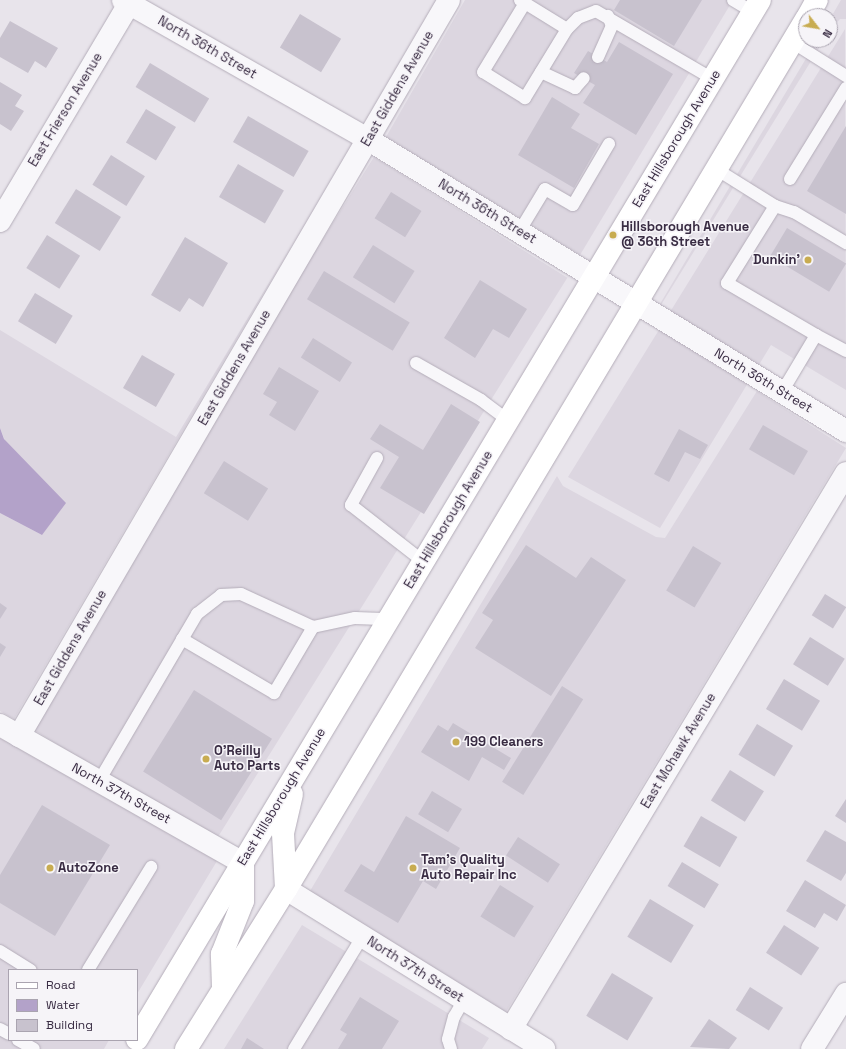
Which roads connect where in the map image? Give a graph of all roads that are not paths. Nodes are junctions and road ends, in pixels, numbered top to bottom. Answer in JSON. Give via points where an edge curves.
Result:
{"nodes":[{"id":1,"x":449,"y":0,"type":"edge"},
{"id":2,"x":733,"y":0,"type":"edge"},
{"id":3,"x":128,"y":1,"type":"edge"},
{"id":4,"x":522,"y":2,"type":"edge"},
{"id":5,"x":757,"y":6,"type":"edge"},
{"id":6,"x":608,"y":16,"type":"junction"},
{"id":7,"x":567,"y":29,"type":"junction"},
{"id":8,"x":798,"y":32,"type":"edge"},
{"id":9,"x":792,"y":42,"type":"junction"},
{"id":10,"x":598,"y":57,"type":"dead end"},
{"id":11,"x":541,"y":72,"type":"junction"},
{"id":12,"x":846,"y":76,"type":"edge"},
{"id":13,"x":584,"y":78,"type":"dead end"},
{"id":14,"x":713,"y":79,"type":"junction"},
{"id":15,"x":846,"y":88,"type":"edge"},
{"id":16,"x":368,"y":140,"type":"junction"},
{"id":17,"x":609,"y":144,"type":"dead end"},
{"id":18,"x":716,"y":169,"type":"junction"},
{"id":19,"x":790,"y":180,"type":"dead end"},
{"id":20,"x":775,"y":206,"type":"junction"},
{"id":21,"x":0,"y":221,"type":"edge"},
{"id":22,"x":519,"y":232,"type":"junction"},
{"id":23,"x":846,"y":242,"type":"edge"},
{"id":24,"x":594,"y":278,"type":"junction"},
{"id":25,"x":636,"y":303,"type":"junction"},
{"id":26,"x":816,"y":335,"type":"junction"},
{"id":27,"x":845,"y":351,"type":"edge"},
{"id":28,"x":416,"y":363,"type":"dead end"},
{"id":29,"x":782,"y":392,"type":"junction"},
{"id":30,"x":508,"y":421,"type":"junction"},
{"id":31,"x":846,"y":431,"type":"edge"},
{"id":32,"x":377,"y":458,"type":"dead end"},
{"id":33,"x":846,"y":473,"type":"edge"},
{"id":34,"x":424,"y":562,"type":"junction"},
{"id":35,"x":389,"y":619,"type":"junction"},
{"id":36,"x":313,"y":627,"type":"junction"},
{"id":37,"x":182,"y":639,"type":"junction"},
{"id":38,"x":0,"y":725,"type":"edge"},
{"id":39,"x":19,"y":736,"type":"junction"},
{"id":40,"x":296,"y":773,"type":"junction"},
{"id":41,"x":99,"y":781,"type":"junction"},
{"id":42,"x":243,"y":863,"type":"junction"},
{"id":43,"x":151,"y":867,"type":"dead end"},
{"id":44,"x":286,"y":889,"type":"junction"},
{"id":45,"x":362,"y":937,"type":"junction"},
{"id":46,"x":0,"y":951,"type":"edge"},
{"id":47,"x":29,"y":969,"type":"edge"},
{"id":48,"x":89,"y":969,"type":"edge"},
{"id":49,"x":223,"y":986,"type":"junction"},
{"id":50,"x":846,"y":994,"type":"edge"},
{"id":51,"x":464,"y":1000,"type":"junction"},
{"id":52,"x":511,"y":1029,"type":"junction"},
{"id":53,"x":138,"y":1037,"type":"edge"},
{"id":54,"x":20,"y":1041,"type":"edge"},
{"id":55,"x":34,"y":1049,"type":"edge"},
{"id":56,"x":186,"y":1049,"type":"edge"},
{"id":57,"x":294,"y":1049,"type":"edge"},
{"id":58,"x":451,"y":1049,"type":"edge"},
{"id":59,"x":544,"y":1049,"type":"edge"},
{"id":60,"x":812,"y":1049,"type":"edge"}],
"edges":[{"from":1,"to":16,"type":"street","name":"East Giddens Avenue"},
{"from":2,"to":5,"type":"lane"},
{"from":3,"to":16,"type":"street","name":"North 36th Street"},
{"from":3,"to":21,"type":"street","name":"East Frierson Avenue"},
{"from":4,"to":7,"type":"lane"},
{"from":4,"to":11,"type":"lane","via":[[483,72],[524,98]]},
{"from":5,"to":14,"type":"main road","name":"East Hillsborough Avenue"},
{"from":6,"to":7,"type":"lane","via":[[596,11],[578,18]]},
{"from":6,"to":10,"type":"lane","via":[[612,26]]},
{"from":6,"to":14,"type":"lane"},
{"from":7,"to":11,"type":"lane"},
{"from":8,"to":9,"type":"main road"},
{"from":9,"to":12,"type":"lane"},
{"from":9,"to":18,"type":"main road"},
{"from":11,"to":13,"type":"lane","via":[[574,88]]},
{"from":14,"to":24,"type":"main road","name":"East Hillsborough Avenue"},
{"from":15,"to":19,"type":"lane"},
{"from":16,"to":22,"type":"street","name":"North 36th Street"},
{"from":16,"to":39,"type":"street","name":"East Giddens Avenue"},
{"from":17,"to":22,"type":"lane","via":[[573,205],[545,189]]},
{"from":18,"to":20,"type":"lane"},
{"from":18,"to":25,"type":"main road"},
{"from":20,"to":23,"type":"lane","via":[[794,212]]},
{"from":20,"to":26,"type":"lane","via":[[727,283]]},
{"from":22,"to":24,"type":"street","name":"North 36th Street"},
{"from":24,"to":25,"type":"street","name":"North 36th Street"},
{"from":24,"to":30,"type":"main road","name":"East Hillsborough Avenue"},
{"from":25,"to":29,"type":"street","name":"North 36th Street"},
{"from":25,"to":44,"type":"main road"},
{"from":26,"to":27,"type":"lane"},
{"from":26,"to":29,"type":"lane"},
{"from":28,"to":30,"type":"lane","via":[[480,400]]},
{"from":29,"to":31,"type":"street","name":"North 36th Street"},
{"from":30,"to":34,"type":"main road","name":"East Hillsborough Avenue"},
{"from":32,"to":34,"type":"lane","via":[[351,506]]},
{"from":33,"to":52,"type":"street","name":"East Mohawk Avenue"},
{"from":34,"to":35,"type":"main road","name":"East Hillsborough Avenue"},
{"from":35,"to":36,"type":"lane","via":[[355,618]]},
{"from":35,"to":40,"type":"main road","name":"East Hillsborough Avenue"},
{"from":36,"to":37,"type":"lane","via":[[241,594],[221,595],[197,614]]},
{"from":36,"to":37,"type":"lane","via":[[274,693]]},
{"from":37,"to":41,"type":"lane"},
{"from":38,"to":39,"type":"street","name":"North 37th Street"},
{"from":39,"to":41,"type":"street","name":"North 37th Street"},
{"from":40,"to":42,"type":"main road","name":"East Hillsborough Avenue"},
{"from":40,"to":44,"type":"main road","via":[[282,833]]},
{"from":41,"to":42,"type":"street","name":"North 37th Street"},
{"from":42,"to":49,"type":"main road","via":[[244,901],[222,954]]},
{"from":42,"to":53,"type":"main road","name":"East Hillsborough Avenue"},
{"from":43,"to":48,"type":"lane"},
{"from":44,"to":45,"type":"street","name":"North 37th Street"},
{"from":44,"to":49,"type":"main road"},
{"from":45,"to":51,"type":"street","name":"North 37th Street"},
{"from":45,"to":57,"type":"lane"},
{"from":46,"to":47,"type":"lane"},
{"from":49,"to":56,"type":"main road"},
{"from":50,"to":60,"type":"street"},
{"from":51,"to":52,"type":"street","name":"North 37th Street"},
{"from":51,"to":58,"type":"lane","via":[[454,1017],[448,1039]]},
{"from":52,"to":59,"type":"street","name":"North 37th Street"},
{"from":54,"to":55,"type":"lane"}]}
